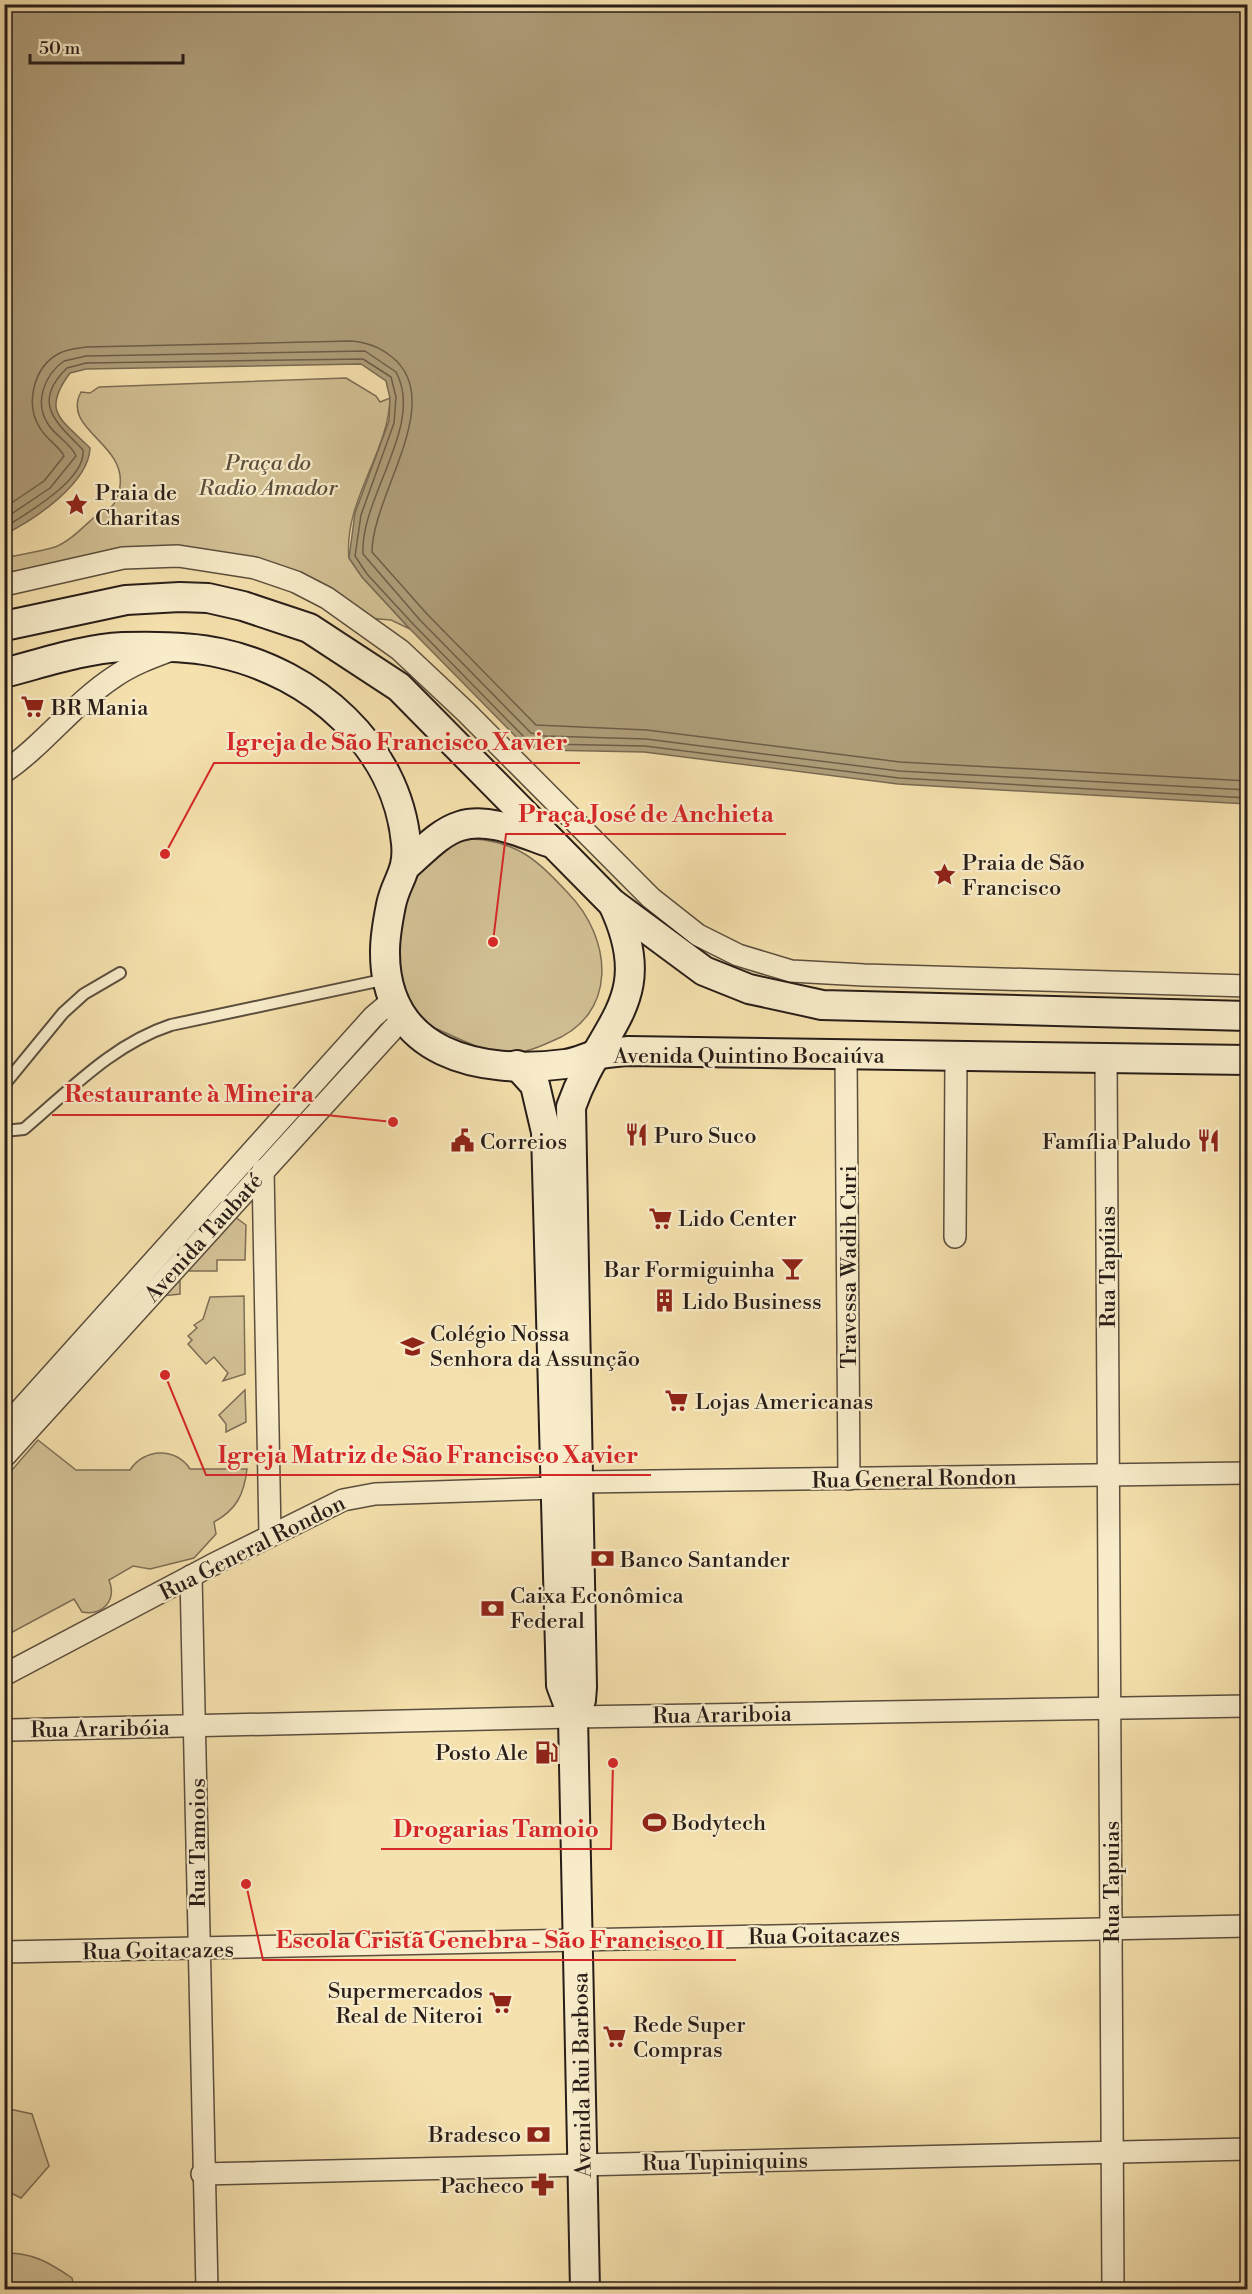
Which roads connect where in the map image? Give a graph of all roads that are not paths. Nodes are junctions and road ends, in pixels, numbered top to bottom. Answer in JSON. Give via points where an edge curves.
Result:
{"nodes":[{"id":1,"x":4,"y":585,"type":"edge"},
{"id":2,"x":17,"y":623,"type":"edge"},
{"id":3,"x":181,"y":647,"type":"junction"},
{"id":4,"x":9,"y":671,"type":"edge"},
{"id":5,"x":4,"y":772,"type":"edge"},
{"id":6,"x":553,"y":844,"type":"junction"},
{"id":7,"x":407,"y":865,"type":"junction"},
{"id":8,"x":612,"y":903,"type":"junction"},
{"id":9,"x":120,"y":973,"type":"dead end"},
{"id":10,"x":1248,"y":986,"type":"edge"},
{"id":11,"x":394,"y":999,"type":"junction"},
{"id":12,"x":1248,"y":1016,"type":"edge"},
{"id":13,"x":594,"y":1055,"type":"junction"},
{"id":14,"x":846,"y":1055,"type":"junction"},
{"id":15,"x":956,"y":1055,"type":"junction"},
{"id":16,"x":1106,"y":1058,"type":"junction"},
{"id":17,"x":1248,"y":1060,"type":"edge"},
{"id":18,"x":517,"y":1065,"type":"junction"},
{"id":19,"x":4,"y":1085,"type":"edge"},
{"id":20,"x":4,"y":1131,"type":"edge"},
{"id":21,"x":263,"y":1170,"type":"junction"},
{"id":22,"x":955,"y":1236,"type":"dead end"},
{"id":23,"x":4,"y":1428,"type":"edge"},
{"id":24,"x":6,"y":1454,"type":"edge"},
{"id":25,"x":1248,"y":1473,"type":"edge"},
{"id":26,"x":1109,"y":1475,"type":"junction"},
{"id":27,"x":849,"y":1479,"type":"junction"},
{"id":28,"x":567,"y":1485,"type":"junction"},
{"id":29,"x":270,"y":1535,"type":"junction"},
{"id":30,"x":192,"y":1576,"type":"junction"},
{"id":31,"x":4,"y":1675,"type":"edge"},
{"id":32,"x":1248,"y":1706,"type":"edge"},
{"id":33,"x":1110,"y":1708,"type":"junction"},
{"id":34,"x":573,"y":1717,"type":"junction"},
{"id":35,"x":196,"y":1725,"type":"junction"},
{"id":36,"x":4,"y":1728,"type":"edge"},
{"id":37,"x":1248,"y":1926,"type":"edge"},
{"id":38,"x":1111,"y":1929,"type":"junction"},
{"id":39,"x":578,"y":1940,"type":"junction"},
{"id":40,"x":198,"y":1950,"type":"junction"},
{"id":41,"x":4,"y":1952,"type":"edge"},
{"id":42,"x":1248,"y":2149,"type":"edge"},
{"id":43,"x":1112,"y":2152,"type":"junction"},
{"id":44,"x":583,"y":2165,"type":"junction"},
{"id":45,"x":202,"y":2174,"type":"junction"},
{"id":46,"x":207,"y":2289,"type":"edge"},
{"id":47,"x":585,"y":2289,"type":"edge"},
{"id":48,"x":1113,"y":2289,"type":"edge"}],
"edges":[{"from":1,"to":10,"type":"street","via":[[123,558],[178,556],[255,568],[296,582],[327,598],[400,650],[651,898],[698,935],[738,955],[791,971]]},
{"from":2,"to":6,"type":"main road","via":[[126,600],[208,598],[309,628],[399,687]]},
{"from":3,"to":4,"type":"main road","via":[[121,647]]},
{"from":3,"to":5,"type":"street","via":[[114,676]]},
{"from":3,"to":7,"type":"main road","via":[[221,653],[260,666],[316,696],[348,720],[370,746],[396,796]]},
{"from":6,"to":7,"type":"main road","via":[[488,824],[460,826]]},
{"from":6,"to":8,"type":"main road"},
{"from":7,"to":11,"type":"main road","via":[[391,904],[385,951]]},
{"from":8,"to":12,"type":"main road","via":[[704,971],[781,998],[833,1005]]},
{"from":8,"to":13,"type":"main road","name":"Avenida Rui Barbosa","via":[[630,953],[629,983],[620,1014]]},
{"from":9,"to":19,"type":"lane","via":[[84,994],[63,1013]]},
{"from":11,"to":18,"type":"main road","name":"Avenida Quintino Bocaiúva","via":[[428,1043],[451,1057]]},
{"from":11,"to":20,"type":"lane","via":[[171,1025],[142,1034],[116,1051],[24,1129]]},
{"from":11,"to":21,"type":"street","name":"Avenida Taubaté"},
{"from":11,"to":23,"type":"street","name":"Avenida Taubaté","via":[[373,1017]]},
{"from":13,"to":14,"type":"main road","name":"Avenida Quintino Bocaiúva","via":[[628,1051]]},
{"from":13,"to":18,"type":"main road","name":"Avenida Quintino Bocaiúva","via":[[562,1065]]},
{"from":13,"to":28,"type":"main road","name":"Avenida Rui Barbosa","via":[[571,1107]]},
{"from":14,"to":15,"type":"main road","name":"Avenida Quintino Bocaiúva"},
{"from":14,"to":27,"type":"street","name":"Travessa Wadih Curi"},
{"from":15,"to":16,"type":"main road","name":"Avenida Quintino Bocaiúva"},
{"from":15,"to":22,"type":"street"},
{"from":16,"to":17,"type":"main road","name":"Avenida Quintino Bocaiúva"},
{"from":16,"to":26,"type":"street","name":"Rua Tapúias"},
{"from":18,"to":28,"type":"main road","name":"Avenida Rui Barbosa","via":[[535,1085],[546,1132]]},
{"from":21,"to":24,"type":"street","name":"Avenida Taubaté"},
{"from":21,"to":29,"type":"street"},
{"from":25,"to":26,"type":"street","name":"Rua General Rondon"},
{"from":26,"to":27,"type":"street","name":"Rua General Rondon"},
{"from":26,"to":33,"type":"street","name":"Rua Tapuias"},
{"from":27,"to":28,"type":"street","name":"Rua General Rondon"},
{"from":28,"to":29,"type":"street","name":"Rua General Rondon","via":[[356,1496]]},
{"from":28,"to":34,"type":"main road","name":"Avenida Rui Barbosa","via":[[561,1685]]},
{"from":29,"to":30,"type":"street","name":"Rua General Rondon"},
{"from":30,"to":31,"type":"street","name":"Rua General Rondon"},
{"from":30,"to":35,"type":"street","name":"Rua Tamoios"},
{"from":32,"to":33,"type":"street","name":"Rua Arariboia"},
{"from":33,"to":34,"type":"street","name":"Rua Arariboia"},
{"from":33,"to":38,"type":"street","name":"Rua Tapuias"},
{"from":34,"to":35,"type":"street","name":"Rua Arariboia"},
{"from":34,"to":39,"type":"main road","name":"Avenida Rui Barbosa"},
{"from":35,"to":36,"type":"street","name":"Rua Araribóia"},
{"from":35,"to":40,"type":"street","name":"Rua Tamoios"},
{"from":37,"to":38,"type":"street","name":"Rua Goitacazes"},
{"from":38,"to":39,"type":"street","name":"Rua Goitacazes"},
{"from":38,"to":43,"type":"street","name":"Rua Tapuias"},
{"from":39,"to":40,"type":"street","name":"Rua Goitacazes"},
{"from":39,"to":44,"type":"main road","name":"Avenida Rui Barbosa"},
{"from":40,"to":41,"type":"street","name":"Rua Goitacazes"},
{"from":40,"to":45,"type":"street","name":"Rua Tamoios"},
{"from":42,"to":43,"type":"street","name":"Rua Tupiniquins"},
{"from":43,"to":44,"type":"street","name":"Rua Tupiniquins"},
{"from":43,"to":48,"type":"street","name":"Rua Tapuias"},
{"from":44,"to":45,"type":"street","name":"Rua Tupiniquins"},
{"from":44,"to":47,"type":"main road","name":"Avenida Rui Barbosa"},
{"from":45,"to":46,"type":"street","name":"Rua Tamoios"}]}
